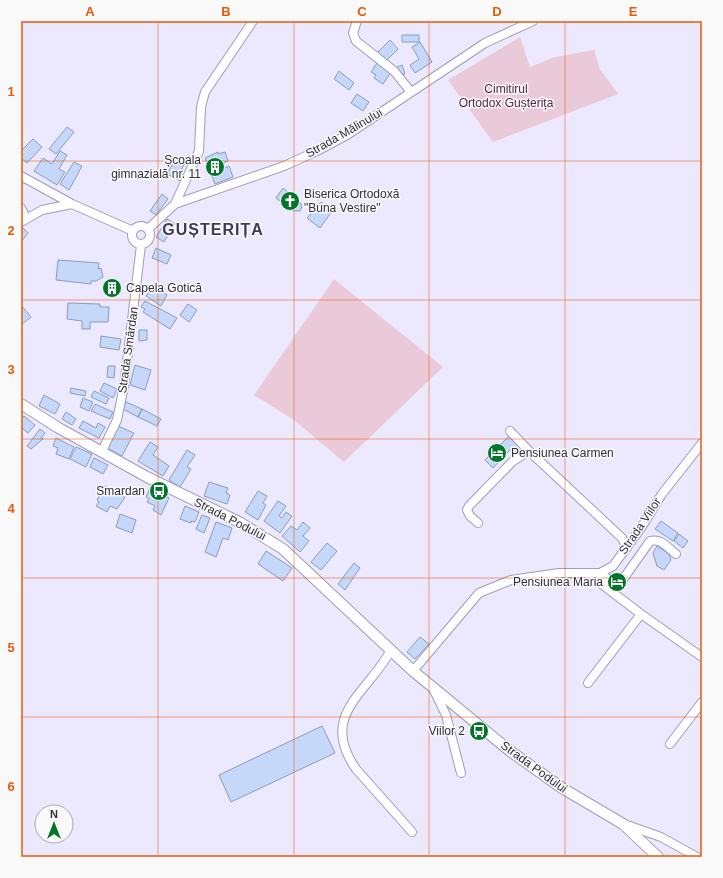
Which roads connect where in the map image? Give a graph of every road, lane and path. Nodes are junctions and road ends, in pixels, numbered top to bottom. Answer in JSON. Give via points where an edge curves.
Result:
{"nodes":[{"id":1,"x":253,"y":21,"type":"edge"},
{"id":2,"x":357,"y":21,"type":"edge"},
{"id":3,"x":534,"y":21,"type":"edge"},
{"id":4,"x":411,"y":92,"type":"junction"},
{"id":5,"x":21,"y":176,"type":"edge"},
{"id":6,"x":72,"y":204,"type":"junction"},
{"id":7,"x":175,"y":204,"type":"junction"},
{"id":8,"x":21,"y":208,"type":"edge"},
{"id":9,"x":23,"y":220,"type":"edge"},
{"id":10,"x":148,"y":229,"type":"junction"},
{"id":11,"x":133,"y":231,"type":"junction"},
{"id":12,"x":140,"y":245,"type":"junction"},
{"id":13,"x":21,"y":404,"type":"edge"},
{"id":14,"x":510,"y":431,"type":"dead end"},
{"id":15,"x":702,"y":442,"type":"edge"},
{"id":16,"x":102,"y":451,"type":"junction"},
{"id":17,"x":528,"y":451,"type":"junction"},
{"id":18,"x":478,"y":523,"type":"dead end"},
{"id":19,"x":627,"y":548,"type":"junction"},
{"id":20,"x":676,"y":554,"type":"dead end"},
{"id":21,"x":587,"y":573,"type":"junction"},
{"id":22,"x":600,"y":573,"type":"junction"},
{"id":23,"x":641,"y":614,"type":"junction"},
{"id":24,"x":391,"y":650,"type":"junction"},
{"id":25,"x":702,"y":657,"type":"edge"},
{"id":26,"x":413,"y":671,"type":"junction"},
{"id":27,"x":588,"y":684,"type":"dead end"},
{"id":28,"x":433,"y":688,"type":"junction"},
{"id":29,"x":702,"y":702,"type":"edge"},
{"id":30,"x":670,"y":744,"type":"dead end"},
{"id":31,"x":461,"y":772,"type":"dead end"},
{"id":32,"x":623,"y":824,"type":"junction"},
{"id":33,"x":412,"y":832,"type":"dead end"},
{"id":34,"x":658,"y":857,"type":"edge"},
{"id":35,"x":697,"y":857,"type":"edge"}],
"edges":[{"from":1,"to":7,"type":"street","via":[[205,92],[201,107],[199,151]]},
{"from":2,"to":4,"type":"street","via":[[353,33],[356,41],[394,71]]},
{"from":3,"to":4,"type":"street","name":"Strada Mălinului","via":[[485,43]]},
{"from":4,"to":7,"type":"street","name":"Strada Mălinului","via":[[347,135],[317,151],[284,166]]},
{"from":5,"to":6,"type":"street"},
{"from":6,"to":9,"type":"street","via":[[53,207]]},
{"from":6,"to":11,"type":"street"},
{"from":7,"to":10,"type":"street","name":"Strada Mălinului"},
{"from":8,"to":9,"type":"street"},
{"from":10,"to":11,"type":"street","via":[[140,226]]},
{"from":10,"to":12,"type":"street","name":"Strada Mălinului","via":[[151,235],[149,241]]},
{"from":11,"to":12,"type":"street","via":[[133,240]]},
{"from":12,"to":16,"type":"street","name":"Strada Smârdan","via":[[124,386],[116,420]]},
{"from":13,"to":16,"type":"street","name":"Strada Podului"},
{"from":14,"to":17,"type":"street"},
{"from":15,"to":19,"type":"street","name":"Strada Viilor","via":[[662,494]]},
{"from":16,"to":24,"type":"street","name":"Strada Podului","via":[[264,536],[304,567]]},
{"from":17,"to":18,"type":"street","via":[[513,461],[469,506],[468,513]]},
{"from":17,"to":19,"type":"street","via":[[622,538]]},
{"from":19,"to":22,"type":"street","name":"Strada Viilor","via":[[613,566]]},
{"from":20,"to":22,"type":"street","via":[[661,541],[650,541],[619,585]]},
{"from":21,"to":22,"type":"street"},
{"from":21,"to":23,"type":"street"},
{"from":21,"to":26,"type":"street","via":[[535,576],[488,588],[472,598]]},
{"from":23,"to":25,"type":"street"},
{"from":23,"to":27,"type":"street"},
{"from":24,"to":26,"type":"street","name":"Strada Podului"},
{"from":24,"to":33,"type":"street","via":[[348,709],[341,726],[349,759]]},
{"from":26,"to":28,"type":"street","name":"Strada Podului"},
{"from":28,"to":31,"type":"street","via":[[448,722]]},
{"from":28,"to":32,"type":"street","name":"Strada Podului","via":[[528,765]]},
{"from":29,"to":30,"type":"street"},
{"from":32,"to":34,"type":"street","name":"Strada Podului"},
{"from":32,"to":35,"type":"street","via":[[661,837]]}]}
